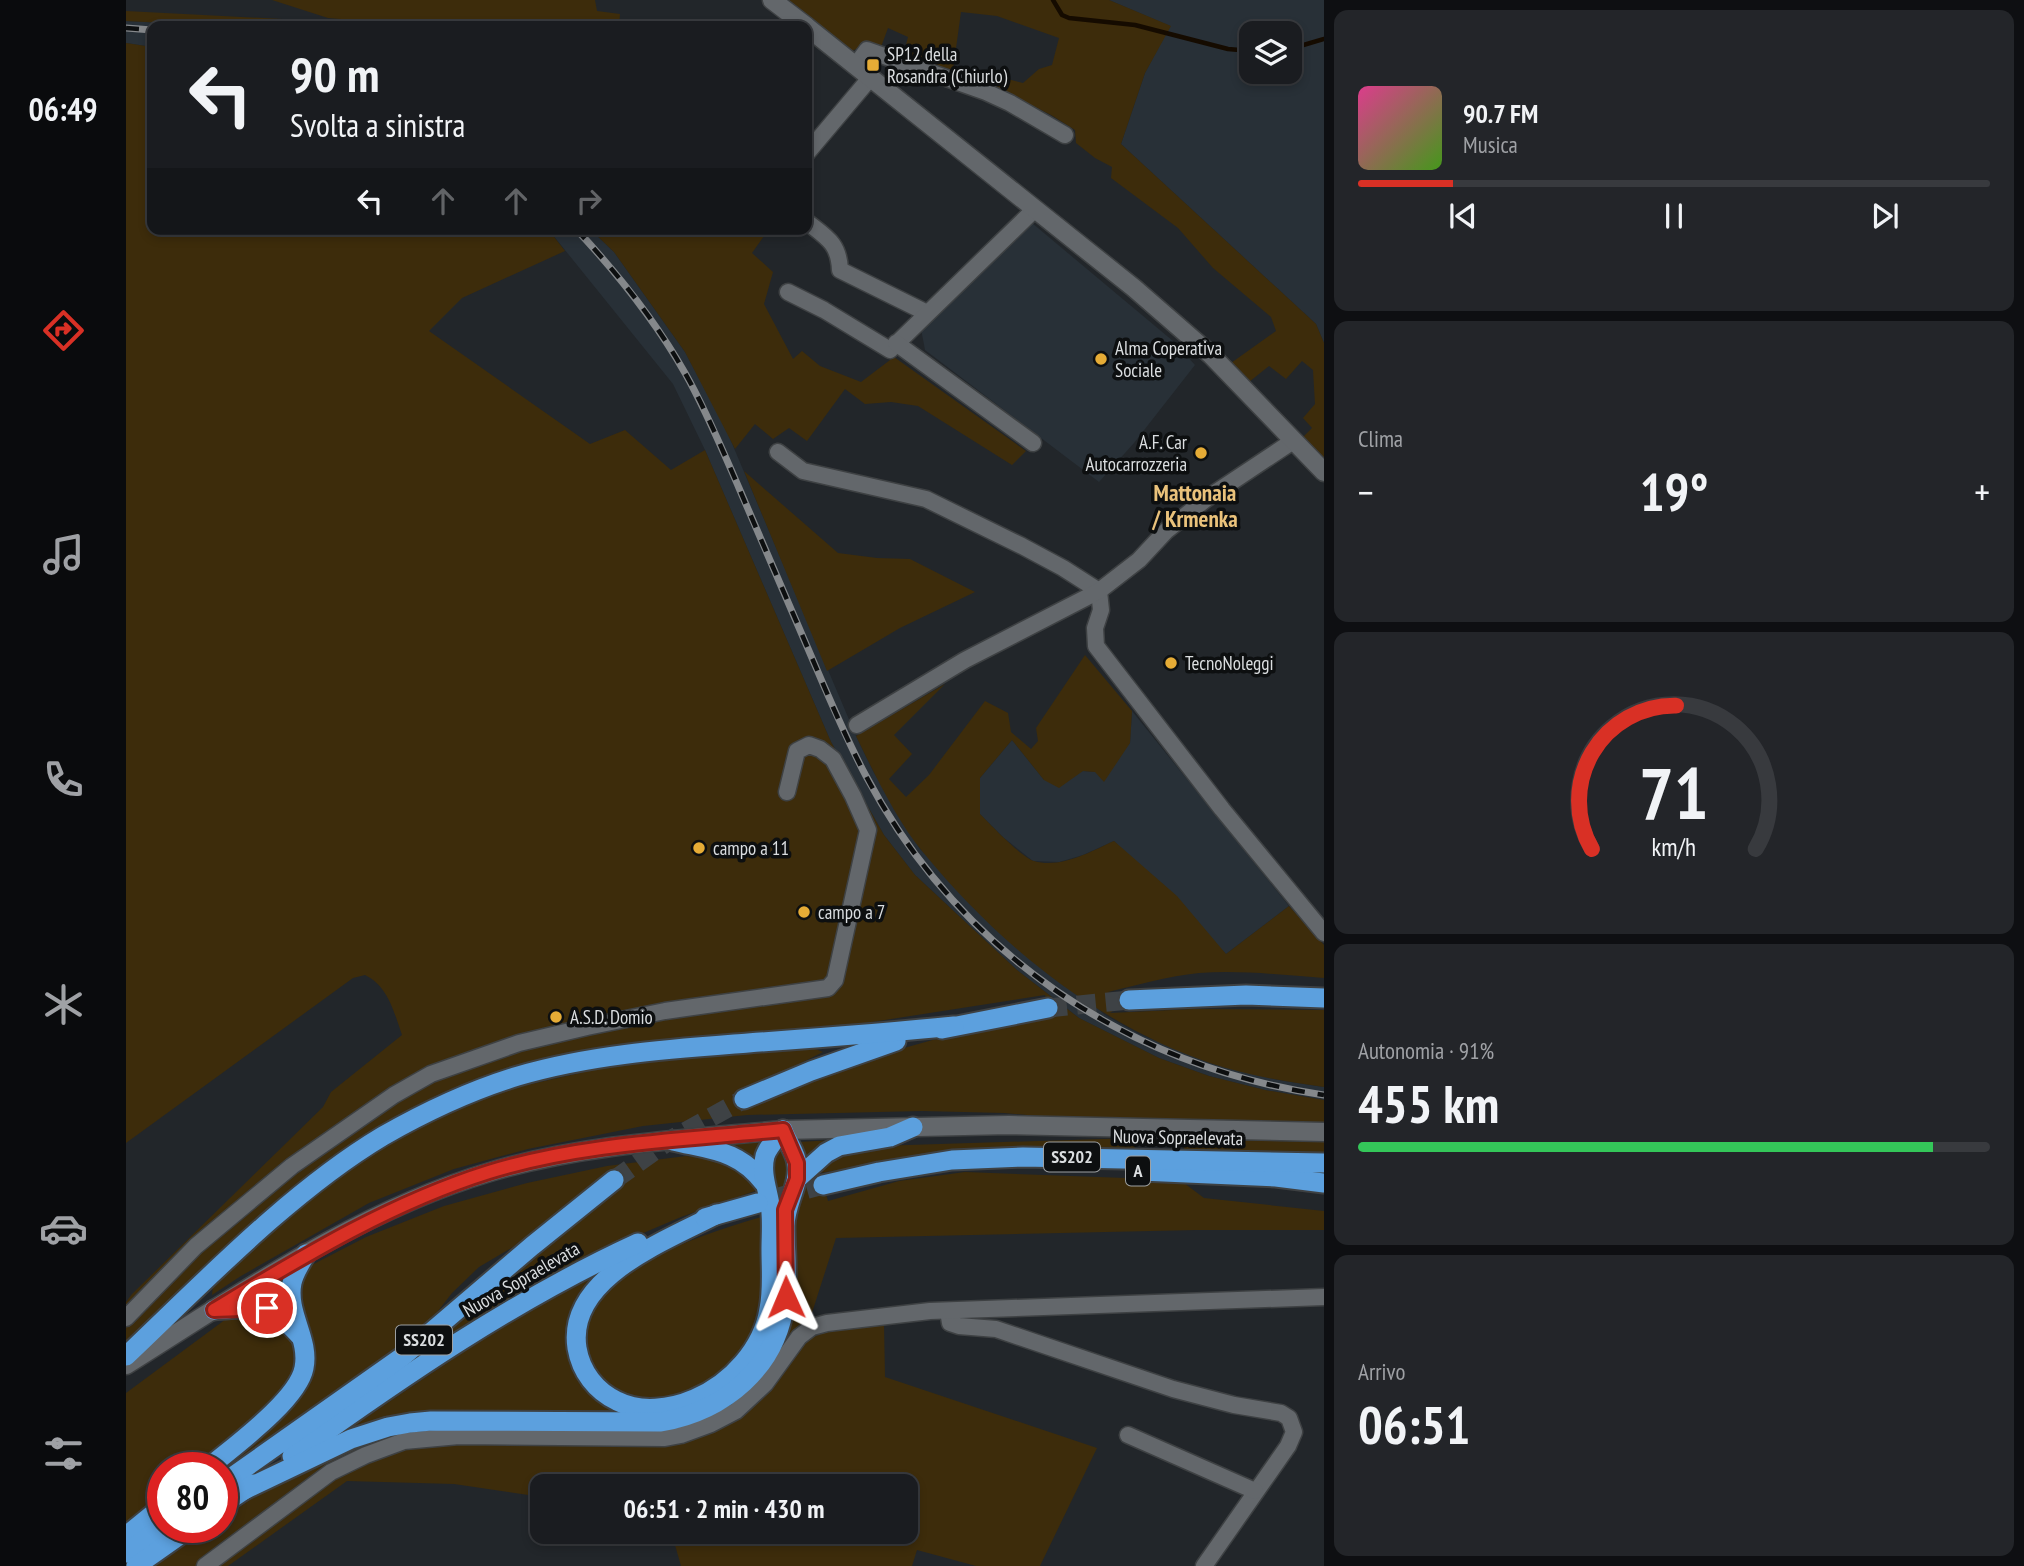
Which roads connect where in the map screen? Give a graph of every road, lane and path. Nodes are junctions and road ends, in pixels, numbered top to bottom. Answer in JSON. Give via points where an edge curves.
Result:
{"nodes":[{"id":1,"x":772,"y":0,"type":"edge"},
{"id":2,"x":800,"y":21,"type":"edge"},
{"id":3,"x":812,"y":30,"type":"edge"},
{"id":4,"x":856,"y":65,"type":"junction"},
{"id":5,"x":871,"y":78,"type":"junction"},
{"id":6,"x":1065,"y":135,"type":"dead end"},
{"id":7,"x":812,"y":147,"type":"edge"},
{"id":8,"x":1034,"y":210,"type":"junction"},
{"id":9,"x":812,"y":226,"type":"edge"},
{"id":10,"x":788,"y":292,"type":"dead end"},
{"id":11,"x":927,"y":313,"type":"junction"},
{"id":12,"x":897,"y":343,"type":"junction"},
{"id":13,"x":1293,"y":441,"type":"junction"},
{"id":14,"x":1033,"y":443,"type":"dead end"},
{"id":15,"x":778,"y":452,"type":"dead end"},
{"id":16,"x":1324,"y":472,"type":"edge"},
{"id":17,"x":1099,"y":591,"type":"junction"},
{"id":18,"x":857,"y":725,"type":"dead end"},
{"id":19,"x":787,"y":792,"type":"dead end"},
{"id":20,"x":1324,"y":933,"type":"edge"},
{"id":21,"x":1324,"y":988,"type":"edge"},
{"id":22,"x":1188,"y":997,"type":"junction"},
{"id":23,"x":1324,"y":998,"type":"edge"},
{"id":24,"x":1129,"y":1000,"type":"tunnel mouth"},
{"id":25,"x":1048,"y":1008,"type":"tunnel mouth"},
{"id":26,"x":954,"y":1026,"type":"junction"},
{"id":27,"x":744,"y":1100,"type":"tunnel mouth"},
{"id":28,"x":913,"y":1127,"type":"junction"},
{"id":29,"x":783,"y":1130,"type":"junction"},
{"id":30,"x":1324,"y":1132,"type":"edge"},
{"id":31,"x":673,"y":1141,"type":"junction"},
{"id":32,"x":951,"y":1160,"type":"junction"},
{"id":33,"x":1324,"y":1164,"type":"edge"},
{"id":34,"x":797,"y":1179,"type":"junction"},
{"id":35,"x":614,"y":1180,"type":"tunnel mouth"},
{"id":36,"x":1324,"y":1182,"type":"edge"},
{"id":37,"x":764,"y":1183,"type":"junction"},
{"id":38,"x":823,"y":1185,"type":"tunnel mouth"},
{"id":39,"x":758,"y":1203,"type":"tunnel mouth"},
{"id":40,"x":717,"y":1214,"type":"junction"},
{"id":41,"x":306,"y":1254,"type":"junction"},
{"id":42,"x":1324,"y":1297,"type":"edge"},
{"id":43,"x":214,"y":1310,"type":"junction"},
{"id":44,"x":948,"y":1311,"type":"junction"},
{"id":45,"x":126,"y":1318,"type":"edge"},
{"id":46,"x":181,"y":1331,"type":"junction"},
{"id":47,"x":302,"y":1338,"type":"junction"},
{"id":48,"x":126,"y":1356,"type":"edge"},
{"id":49,"x":126,"y":1365,"type":"edge"},
{"id":50,"x":126,"y":1378,"type":"edge"},
{"id":51,"x":1128,"y":1435,"type":"dead end"},
{"id":52,"x":226,"y":1452,"type":"edge"},
{"id":53,"x":238,"y":1473,"type":"edge"},
{"id":54,"x":242,"y":1491,"type":"junction"},
{"id":55,"x":1255,"y":1491,"type":"junction"},
{"id":56,"x":238,"y":1494,"type":"edge"},
{"id":57,"x":147,"y":1519,"type":"edge"},
{"id":58,"x":126,"y":1536,"type":"edge"},
{"id":59,"x":147,"y":1538,"type":"edge"},
{"id":60,"x":169,"y":1543,"type":"edge"},
{"id":61,"x":126,"y":1553,"type":"edge"},
{"id":62,"x":136,"y":1566,"type":"edge"},
{"id":63,"x":205,"y":1566,"type":"edge"},
{"id":64,"x":1204,"y":1566,"type":"edge"}],
"edges":[{"from":1,"to":2,"type":"main road"},
{"from":3,"to":4,"type":"main road"},
{"from":4,"to":5,"type":"main road"},
{"from":4,"to":6,"type":"street","via":[[867,50],[1010,103]]},
{"from":5,"to":7,"type":"street"},
{"from":5,"to":8,"type":"main road"},
{"from":8,"to":11,"type":"street"},
{"from":8,"to":13,"type":"main road","via":[[1211,355]]},
{"from":9,"to":11,"type":"street","via":[[835,246],[840,270]]},
{"from":10,"to":12,"type":"street","via":[[890,350]]},
{"from":11,"to":12,"type":"street"},
{"from":12,"to":14,"type":"street"},
{"from":13,"to":16,"type":"main road"},
{"from":13,"to":17,"type":"street","via":[[1206,499]]},
{"from":15,"to":17,"type":"street","via":[[803,471],[926,499],[1022,546]]},
{"from":17,"to":18,"type":"street","via":[[965,660]]},
{"from":17,"to":20,"type":"street","via":[[1096,646]]},
{"from":19,"to":45,"type":"street","via":[[797,751],[809,745],[820,749],[833,758],[868,830],[835,980],[828,989],[665,1011],[587,1027],[519,1043],[431,1074],[292,1166],[196,1246]]},
{"from":21,"to":22,"type":"highway","via":[[1244,988]]},
{"from":22,"to":23,"type":"highway"},
{"from":22,"to":24,"type":"highway"},
{"from":25,"to":26,"type":"highway"},
{"from":26,"to":27,"type":"highway","via":[[880,1045]]},
{"from":26,"to":48,"type":"highway","via":[[582,1060],[517,1076],[452,1101],[383,1137],[317,1182]]},
{"from":28,"to":29,"type":"main road"},
{"from":28,"to":30,"type":"main road"},
{"from":28,"to":34,"type":"highway","via":[[890,1137],[839,1146]]},
{"from":29,"to":31,"type":"main road"},
{"from":29,"to":34,"type":"highway","via":[[797,1163]]},
{"from":29,"to":37,"type":"highway","via":[[765,1155]]},
{"from":31,"to":37,"type":"highway","via":[[733,1156]]},
{"from":31,"to":41,"type":"main road","via":[[563,1155],[490,1172],[365,1223]]},
{"from":32,"to":33,"type":"highway","name":"Nuova Sopraelevata","number":"SS202","via":[[1023,1157]]},
{"from":32,"to":36,"type":"highway","number":"A"},
{"from":32,"to":38,"type":"highway","name":"Nuova Sopraelevata","number":"SS202"},
{"from":34,"to":54,"type":"highway","via":[[785,1210],[786,1297],[778,1332],[744,1384],[710,1408],[661,1422],[431,1421],[399,1425],[351,1439]]},
{"from":35,"to":53,"type":"highway","name":"Nuova Sopraelevata","number":"SS202","via":[[402,1357]]},
{"from":37,"to":40,"type":"highway","via":[[771,1214],[769,1310],[745,1360],[702,1396],[675,1405],[638,1407],[609,1397],[589,1379],[579,1354],[578,1329],[587,1303],[627,1261]]},
{"from":39,"to":40,"type":"highway","name":"Nuova Sopraelevata","number":"SS202"},
{"from":40,"to":54,"type":"highway","name":"Nuova Sopraelevata","number":"SS202","via":[[646,1239],[517,1306],[411,1373]]},
{"from":41,"to":43,"type":"main road"},
{"from":41,"to":47,"type":"highway","via":[[291,1291]]},
{"from":42,"to":44,"type":"street"},
{"from":43,"to":46,"type":"main road"},
{"from":43,"to":47,"type":"highway","via":[[267,1308]]},
{"from":44,"to":55,"type":"street","via":[[950,1323],[958,1326],[996,1329],[1173,1389],[1285,1416],[1294,1427],[1293,1437]]},
{"from":44,"to":63,"type":"street","via":[[812,1327],[747,1402],[711,1424],[681,1435],[444,1436],[396,1443],[331,1472]]},
{"from":46,"to":49,"type":"main road"},
{"from":46,"to":50,"type":"main road"},
{"from":47,"to":52,"type":"highway","via":[[304,1370],[290,1396]]},
{"from":51,"to":55,"type":"street"},
{"from":54,"to":56,"type":"highway","name":"Nuova Sopraelevata","number":"SS202"},
{"from":55,"to":64,"type":"street"},
{"from":57,"to":58,"type":"highway"},
{"from":59,"to":61,"type":"highway"},
{"from":60,"to":62,"type":"highway"}]}
